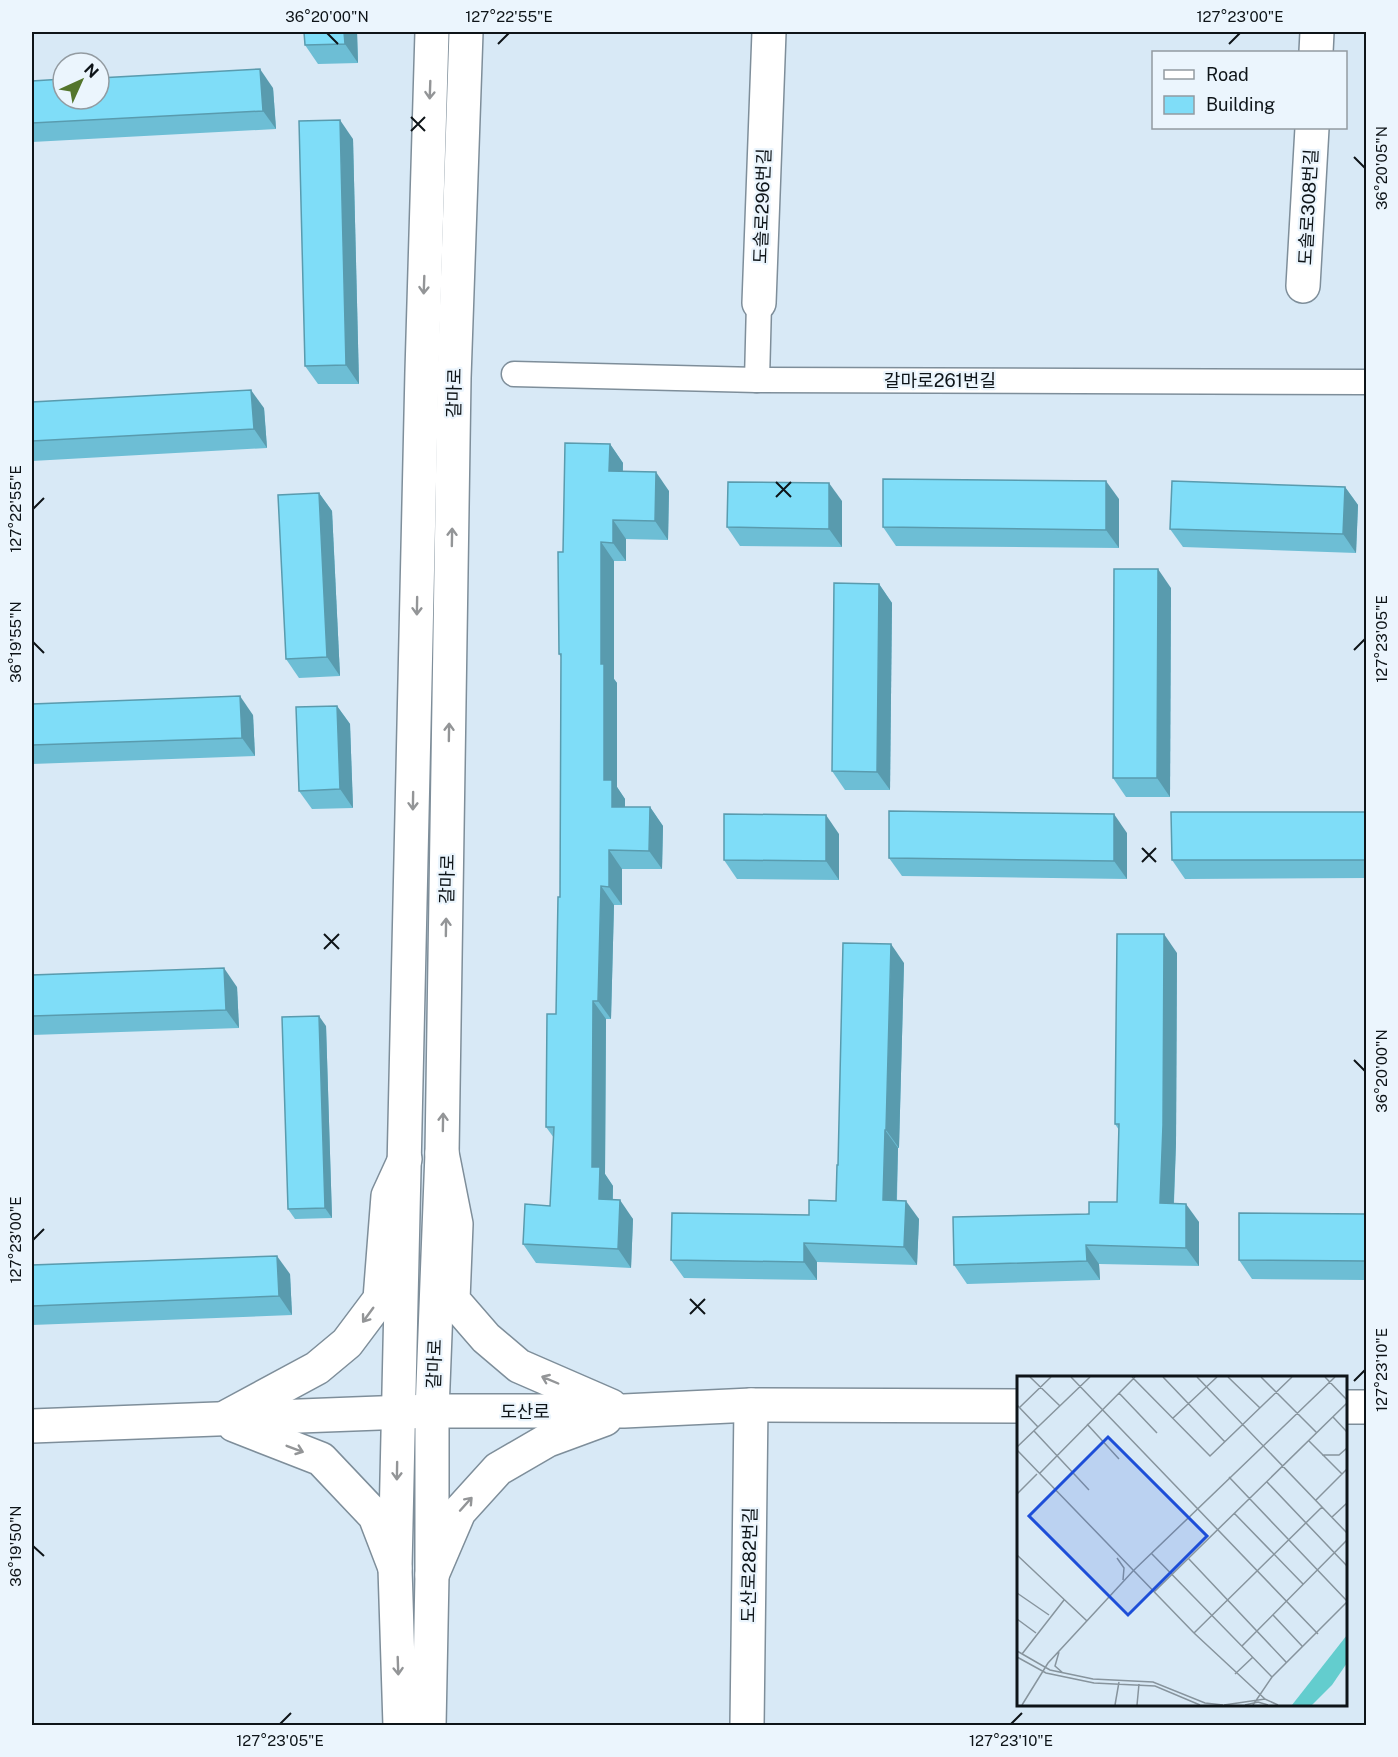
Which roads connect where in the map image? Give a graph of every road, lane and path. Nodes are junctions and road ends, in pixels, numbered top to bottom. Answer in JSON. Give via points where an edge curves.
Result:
{"nodes":[{"id":1,"x":432,"y":32,"type":"edge"},
{"id":2,"x":466,"y":32,"type":"edge"},
{"id":3,"x":769,"y":32,"type":"edge"},
{"id":4,"x":1317,"y":32,"type":"edge"},
{"id":5,"x":1316,"y":51,"type":"edge"},
{"id":6,"x":1312,"y":129,"type":"edge"},
{"id":7,"x":1303,"y":286,"type":"dead end"},
{"id":8,"x":759,"y":303,"type":"joint"},
{"id":9,"x":514,"y":374,"type":"dead end"},
{"id":10,"x":757,"y":380,"type":"junction"},
{"id":11,"x":1366,"y":382,"type":"edge"},
{"id":12,"x":442,"y":1153,"type":"junction"},
{"id":13,"x":405,"y":1159,"type":"junction"},
{"id":14,"x":751,"y":1405,"type":"junction"},
{"id":15,"x":1017,"y":1406,"type":"edge"},
{"id":16,"x":1347,"y":1407,"type":"edge"},
{"id":17,"x":1366,"y":1407,"type":"edge"},
{"id":18,"x":432,"y":1411,"type":"junction"},
{"id":19,"x":624,"y":1411,"type":"junction"},
{"id":20,"x":399,"y":1412,"type":"junction"},
{"id":21,"x":221,"y":1420,"type":"junction"},
{"id":22,"x":32,"y":1426,"type":"edge"},
{"id":23,"x":395,"y":1568,"type":"junction"},
{"id":24,"x":432,"y":1575,"type":"junction"},
{"id":25,"x":400,"y":1725,"type":"edge"},
{"id":26,"x":429,"y":1725,"type":"edge"},
{"id":27,"x":747,"y":1725,"type":"edge"}],
"edges":[{"from":1,"to":13,"type":"main road","name":"갈마로","one_way":true},
{"from":12,"to":2,"type":"main road","name":"갈마로","one_way":true,"via":[[454,390]]},
{"from":3,"to":8,"type":"main road","name":"도솔로296번길"},
{"from":4,"to":5,"type":"main road"},
{"from":6,"to":7,"type":"main road","name":"도솔로308번길"},
{"from":8,"to":10,"type":"street","name":"도솔로296번길"},
{"from":9,"to":10,"type":"street","name":"갈마로261번길"},
{"from":10,"to":11,"type":"street","name":"갈마로261번길"},
{"from":12,"to":18,"type":"main road","name":"갈마로"},
{"from":19,"to":12,"type":"main road","one_way":true,"via":[[519,1366],[486,1338],[453,1300],[456,1224]]},
{"from":13,"to":20,"type":"main road","name":"갈마로"},
{"from":13,"to":21,"type":"main road","one_way":true,"via":[[388,1196],[380,1299],[347,1343],[317,1368]]},
{"from":14,"to":15,"type":"main road","name":"도산로"},
{"from":14,"to":19,"type":"main road","name":"도산로"},
{"from":14,"to":27,"type":"main road","name":"도산로282번길"},
{"from":16,"to":17,"type":"main road"},
{"from":18,"to":19,"type":"main road","name":"도산로"},
{"from":18,"to":20,"type":"main road","name":"도산로"},
{"from":18,"to":24,"type":"main road","name":"갈마로"},
{"from":24,"to":19,"type":"main road","one_way":true,"via":[[459,1512],[498,1469],[548,1440]]},
{"from":20,"to":21,"type":"main road","name":"도산로"},
{"from":20,"to":23,"type":"main road","name":"갈마로","one_way":true},
{"from":21,"to":22,"type":"main road","name":"도산로"},
{"from":21,"to":23,"type":"main road","one_way":true,"via":[[321,1459],[375,1516]]},
{"from":23,"to":25,"type":"main road","name":"갈마로","one_way":true},
{"from":24,"to":26,"type":"main road","name":"갈마로"}]}
